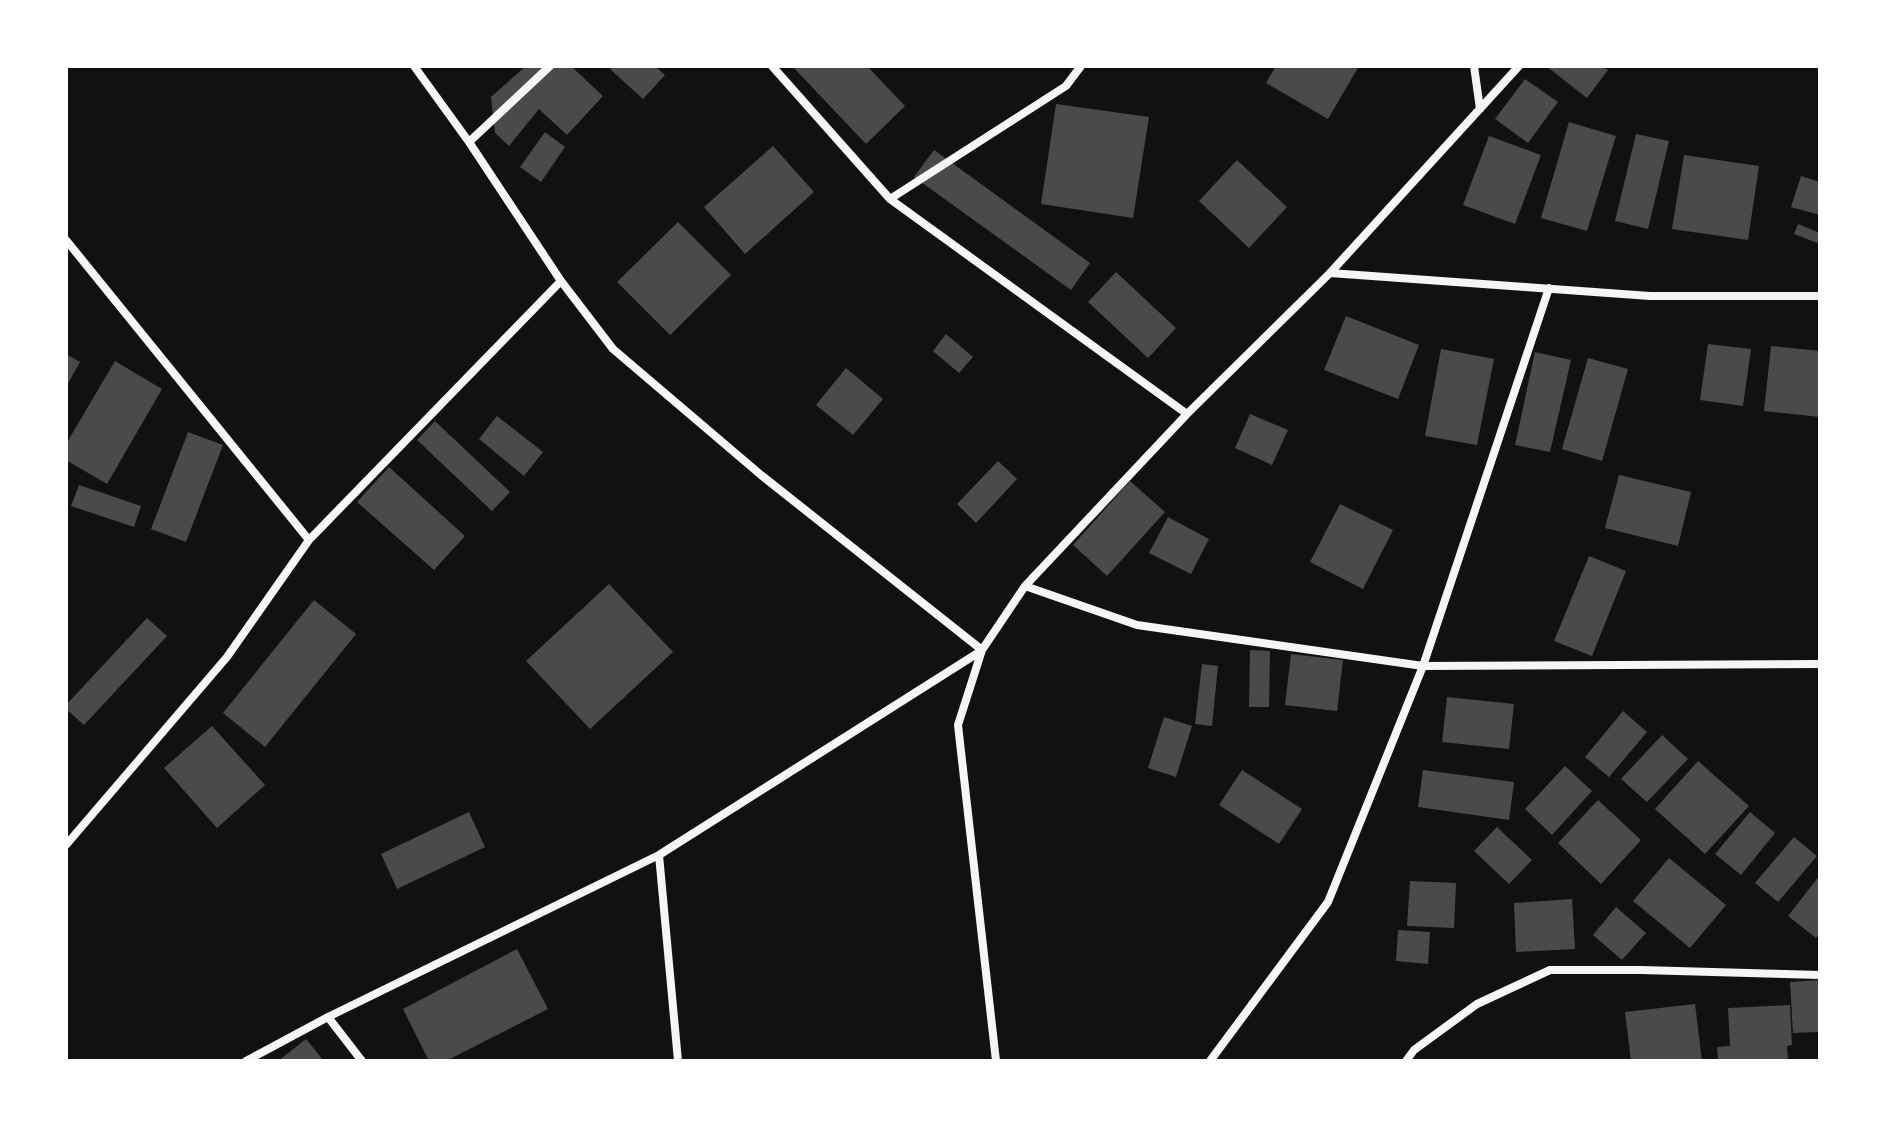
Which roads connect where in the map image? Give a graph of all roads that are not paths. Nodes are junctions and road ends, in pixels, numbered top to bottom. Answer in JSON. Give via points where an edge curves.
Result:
{"nodes":[{"id":1,"x":414,"y":66,"type":"edge"},
{"id":2,"x":550,"y":66,"type":"edge"},
{"id":3,"x":772,"y":66,"type":"edge"},
{"id":4,"x":1081,"y":66,"type":"edge"},
{"id":5,"x":1474,"y":66,"type":"edge"},
{"id":6,"x":1519,"y":66,"type":"edge"},
{"id":7,"x":1480,"y":109,"type":"junction"},
{"id":8,"x":469,"y":142,"type":"junction"},
{"id":9,"x":890,"y":199,"type":"junction"},
{"id":10,"x":66,"y":240,"type":"edge"},
{"id":11,"x":1330,"y":273,"type":"junction"},
{"id":12,"x":561,"y":281,"type":"junction"},
{"id":13,"x":1549,"y":288,"type":"junction"},
{"id":14,"x":1820,"y":296,"type":"edge"},
{"id":15,"x":1187,"y":414,"type":"junction"},
{"id":16,"x":309,"y":540,"type":"junction"},
{"id":17,"x":1025,"y":586,"type":"junction"},
{"id":18,"x":982,"y":650,"type":"junction"},
{"id":19,"x":1820,"y":664,"type":"edge"},
{"id":20,"x":1423,"y":666,"type":"junction"},
{"id":21,"x":66,"y":845,"type":"edge"},
{"id":22,"x":659,"y":855,"type":"junction"},
{"id":23,"x":1820,"y":975,"type":"edge"},
{"id":24,"x":328,"y":1017,"type":"junction"},
{"id":25,"x":246,"y":1061,"type":"edge"},
{"id":26,"x":362,"y":1061,"type":"edge"},
{"id":27,"x":678,"y":1061,"type":"edge"},
{"id":28,"x":996,"y":1061,"type":"edge"},
{"id":29,"x":1210,"y":1061,"type":"edge"},
{"id":30,"x":1406,"y":1061,"type":"edge"}],
"edges":[{"from":1,"to":8,"type":"street"},
{"from":2,"to":8,"type":"street"},
{"from":3,"to":9,"type":"street"},
{"from":4,"to":9,"type":"street","via":[[1066,86]]},
{"from":5,"to":7,"type":"street"},
{"from":6,"to":7,"type":"street"},
{"from":7,"to":11,"type":"street"},
{"from":8,"to":12,"type":"street"},
{"from":9,"to":15,"type":"street"},
{"from":10,"to":16,"type":"street"},
{"from":11,"to":13,"type":"street"},
{"from":11,"to":15,"type":"street"},
{"from":12,"to":16,"type":"street"},
{"from":12,"to":18,"type":"street","via":[[613,349],[761,475]]},
{"from":13,"to":14,"type":"street","via":[[1650,296]]},
{"from":13,"to":20,"type":"street"},
{"from":15,"to":17,"type":"street"},
{"from":16,"to":21,"type":"street","via":[[227,657]]},
{"from":17,"to":18,"type":"street"},
{"from":17,"to":20,"type":"street","via":[[1137,625]]},
{"from":18,"to":22,"type":"street"},
{"from":18,"to":28,"type":"street","via":[[958,725]]},
{"from":19,"to":20,"type":"street"},
{"from":20,"to":29,"type":"street","via":[[1328,902]]},
{"from":22,"to":24,"type":"street"},
{"from":22,"to":27,"type":"street"},
{"from":23,"to":30,"type":"street","via":[[1550,970],[1477,1004]]},
{"from":24,"to":25,"type":"street"},
{"from":24,"to":26,"type":"street"}]}
